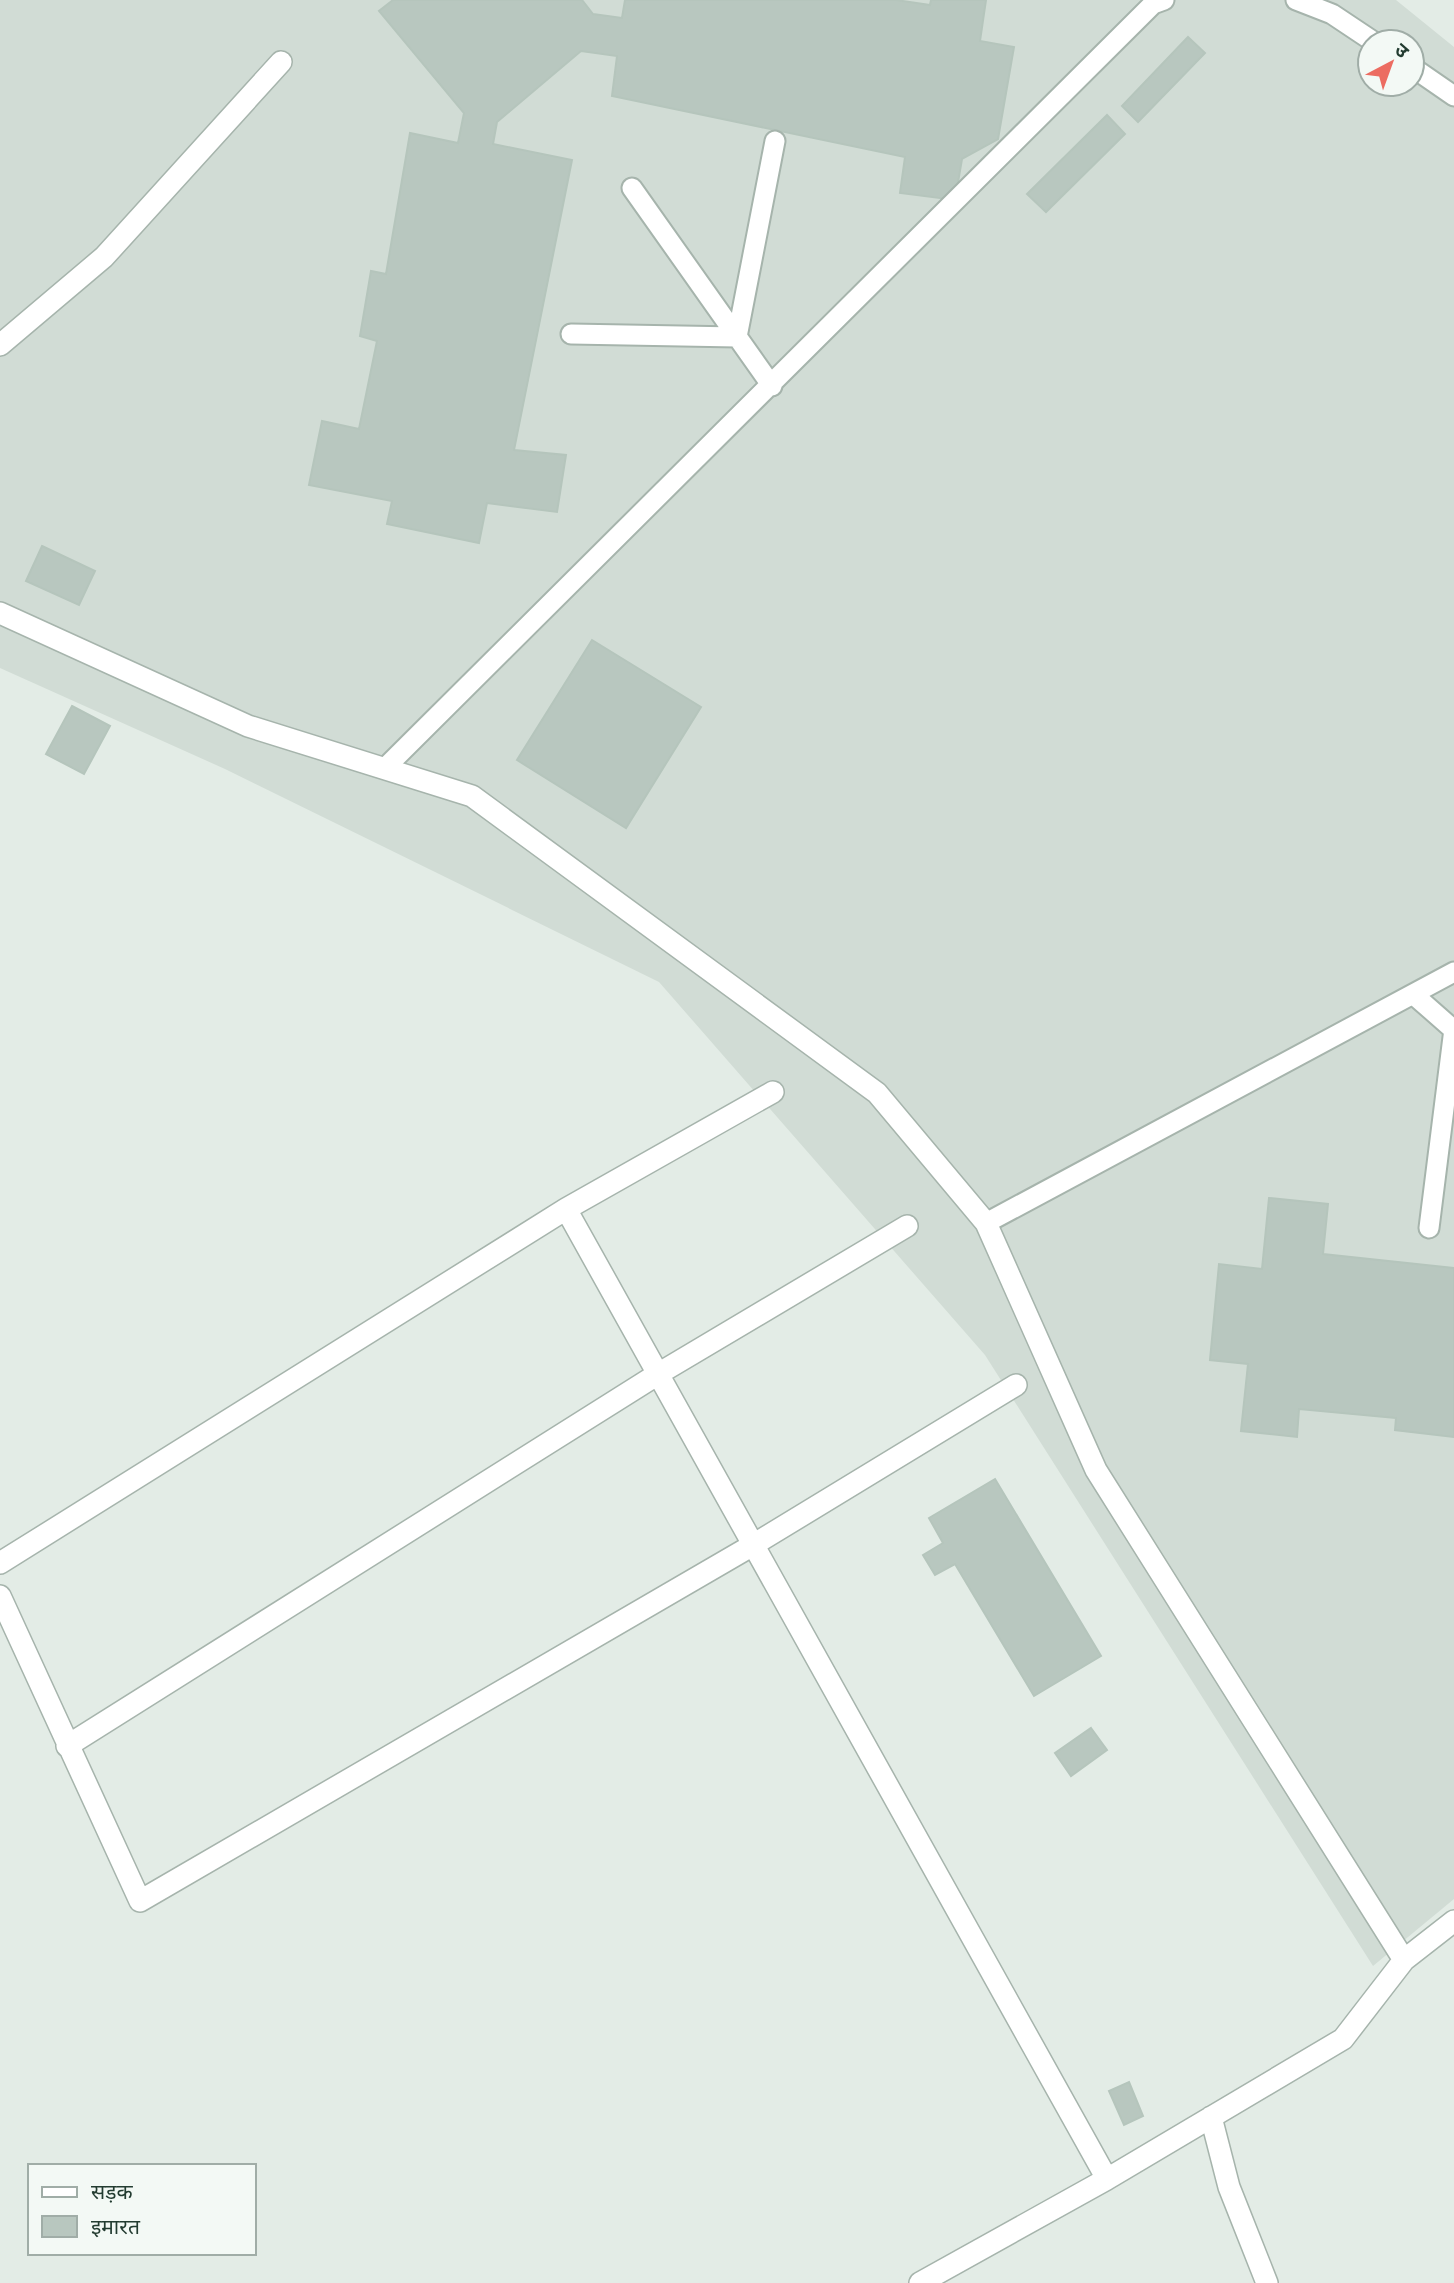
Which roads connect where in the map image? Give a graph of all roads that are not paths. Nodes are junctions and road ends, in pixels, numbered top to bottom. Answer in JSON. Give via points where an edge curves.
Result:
{"nodes":[{"id":1,"x":1164,"y":0,"type":"edge"},
{"id":2,"x":1296,"y":0,"type":"edge"},
{"id":3,"x":1356,"y":30,"type":"edge"},
{"id":4,"x":281,"y":62,"type":"dead end"},
{"id":5,"x":1426,"y":77,"type":"edge"},
{"id":6,"x":1454,"y":96,"type":"edge"},
{"id":7,"x":775,"y":141,"type":"dead end"},
{"id":8,"x":632,"y":188,"type":"dead end"},
{"id":9,"x":571,"y":334,"type":"dead end"},
{"id":10,"x":737,"y":337,"type":"junction"},
{"id":11,"x":0,"y":345,"type":"edge"},
{"id":12,"x":772,"y":386,"type":"junction"},
{"id":13,"x":0,"y":612,"type":"edge"},
{"id":14,"x":385,"y":768,"type":"junction"},
{"id":15,"x":1454,"y":972,"type":"edge"},
{"id":16,"x":1414,"y":995,"type":"junction"},
{"id":17,"x":1454,"y":1029,"type":"edge"},
{"id":18,"x":773,"y":1092,"type":"dead end"},
{"id":19,"x":566,"y":1209,"type":"junction"},
{"id":20,"x":986,"y":1223,"type":"junction"},
{"id":21,"x":907,"y":1226,"type":"dead end"},
{"id":22,"x":1429,"y":1228,"type":"dead end"},
{"id":23,"x":658,"y":1374,"type":"junction"},
{"id":24,"x":1016,"y":1385,"type":"dead end"},
{"id":25,"x":753,"y":1545,"type":"junction"},
{"id":26,"x":0,"y":1563,"type":"edge"},
{"id":27,"x":0,"y":1596,"type":"edge"},
{"id":28,"x":67,"y":1746,"type":"junction"},
{"id":29,"x":1454,"y":1921,"type":"edge"},
{"id":30,"x":1404,"y":1959,"type":"junction"},
{"id":31,"x":1211,"y":2117,"type":"junction"},
{"id":32,"x":1107,"y":2179,"type":"junction"},
{"id":33,"x":920,"y":2283,"type":"edge"},
{"id":34,"x":1267,"y":2283,"type":"edge"}],
"edges":[{"from":1,"to":12,"type":"lane","via":[[1153,4]]},
{"from":2,"to":3,"type":"lane","via":[[1332,14]]},
{"from":4,"to":11,"type":"street","via":[[104,257]]},
{"from":5,"to":6,"type":"lane"},
{"from":7,"to":10,"type":"lane"},
{"from":8,"to":10,"type":"lane"},
{"from":9,"to":10,"type":"lane"},
{"from":10,"to":12,"type":"lane"},
{"from":12,"to":14,"type":"lane"},
{"from":13,"to":14,"type":"street","via":[[248,726]]},
{"from":14,"to":20,"type":"street","via":[[472,796],[877,1093]]},
{"from":15,"to":16,"type":"lane"},
{"from":16,"to":17,"type":"lane"},
{"from":16,"to":20,"type":"lane"},
{"from":17,"to":22,"type":"lane"},
{"from":18,"to":19,"type":"street"},
{"from":19,"to":23,"type":"street"},
{"from":19,"to":26,"type":"street"},
{"from":20,"to":30,"type":"street","via":[[1096,1470]]},
{"from":21,"to":23,"type":"street"},
{"from":23,"to":25,"type":"street"},
{"from":23,"to":28,"type":"street"},
{"from":24,"to":25,"type":"street"},
{"from":25,"to":28,"type":"street","via":[[140,1901]]},
{"from":25,"to":32,"type":"street"},
{"from":27,"to":28,"type":"street"},
{"from":29,"to":30,"type":"street"},
{"from":30,"to":31,"type":"street","via":[[1343,2039]]},
{"from":31,"to":32,"type":"street"},
{"from":31,"to":34,"type":"street","via":[[1229,2187]]},
{"from":32,"to":33,"type":"street"}]}
